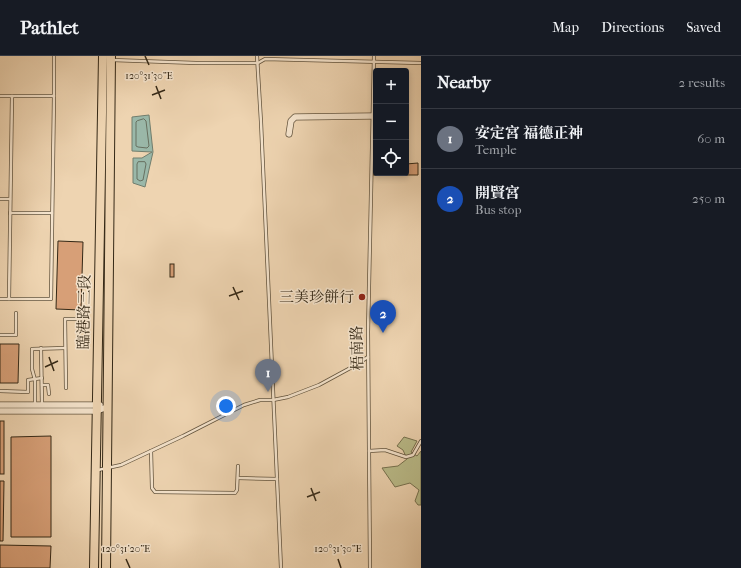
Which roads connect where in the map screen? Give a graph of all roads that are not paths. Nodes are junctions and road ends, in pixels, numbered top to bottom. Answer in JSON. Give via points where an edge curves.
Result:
{"nodes":[{"id":1,"x":54,"y":56,"type":"edge"},
{"id":2,"x":103,"y":56,"type":"edge"},
{"id":3,"x":257,"y":56,"type":"edge"},
{"id":4,"x":374,"y":56,"type":"edge"},
{"id":5,"x":111,"y":58,"type":"edge"},
{"id":6,"x":258,"y":63,"type":"junction"},
{"id":7,"x":374,"y":63,"type":"junction"},
{"id":8,"x":421,"y":63,"type":"edge"},
{"id":9,"x":0,"y":96,"type":"edge"},
{"id":10,"x":12,"y":96,"type":"junction"},
{"id":11,"x":54,"y":96,"type":"junction"},
{"id":12,"x":372,"y":116,"type":"junction"},
{"id":13,"x":289,"y":134,"type":"dead end"},
{"id":14,"x":0,"y":199,"type":"edge"},
{"id":15,"x":10,"y":199,"type":"junction"},
{"id":16,"x":10,"y":213,"type":"junction"},
{"id":17,"x":52,"y":213,"type":"junction"},
{"id":18,"x":0,"y":299,"type":"edge"},
{"id":19,"x":9,"y":299,"type":"junction"},
{"id":20,"x":16,"y":313,"type":"dead end"},
{"id":21,"x":80,"y":319,"type":"dead end"},
{"id":22,"x":0,"y":335,"type":"edge"},
{"id":23,"x":41,"y":348,"type":"junction"},
{"id":24,"x":65,"y":348,"type":"junction"},
{"id":25,"x":368,"y":357,"type":"junction"},
{"id":26,"x":42,"y":378,"type":"junction"},
{"id":27,"x":35,"y":380,"type":"junction"},
{"id":28,"x":42,"y":385,"type":"junction"},
{"id":29,"x":66,"y":388,"type":"dead end"},
{"id":30,"x":0,"y":391,"type":"edge"},
{"id":31,"x":49,"y":394,"type":"dead end"},
{"id":32,"x":273,"y":400,"type":"junction"},
{"id":33,"x":0,"y":405,"type":"edge"},
{"id":34,"x":35,"y":406,"type":"junction"},
{"id":35,"x":42,"y":406,"type":"junction"},
{"id":36,"x":97,"y":407,"type":"junction"},
{"id":37,"x":108,"y":407,"type":"junction"},
{"id":38,"x":0,"y":411,"type":"edge"},
{"id":39,"x":421,"y":441,"type":"edge"},
{"id":40,"x":369,"y":450,"type":"junction"},
{"id":41,"x":151,"y":451,"type":"junction"},
{"id":42,"x":238,"y":466,"type":"dead end"},
{"id":43,"x":107,"y":469,"type":"junction"},
{"id":44,"x":96,"y":470,"type":"junction"},
{"id":45,"x":238,"y":478,"type":"junction"},
{"id":46,"x":277,"y":479,"type":"junction"},
{"id":47,"x":94,"y":568,"type":"edge"},
{"id":48,"x":106,"y":568,"type":"edge"},
{"id":49,"x":281,"y":568,"type":"edge"},
{"id":50,"x":370,"y":568,"type":"edge"}],
"edges":[{"from":1,"to":11,"type":"lane"},
{"from":2,"to":36,"type":"main road","name":"臨港路三段"},
{"from":3,"to":6,"type":"lane"},
{"from":4,"to":7,"type":"lane","name":"梧南路"},
{"from":5,"to":6,"type":"lane","via":[[196,63]]},
{"from":5,"to":37,"type":"main road","name":"臨港路三段"},
{"from":6,"to":7,"type":"lane","via":[[264,59]]},
{"from":6,"to":32,"type":"lane"},
{"from":7,"to":8,"type":"lane"},
{"from":7,"to":12,"type":"lane","name":"梧南路"},
{"from":9,"to":10,"type":"lane"},
{"from":10,"to":11,"type":"lane"},
{"from":10,"to":15,"type":"lane"},
{"from":11,"to":17,"type":"lane"},
{"from":12,"to":13,"type":"street","via":[[295,117],[291,121]]},
{"from":12,"to":25,"type":"lane","name":"梧南路"},
{"from":14,"to":15,"type":"lane"},
{"from":15,"to":16,"type":"lane"},
{"from":16,"to":17,"type":"lane"},
{"from":16,"to":19,"type":"lane"},
{"from":17,"to":19,"type":"lane","via":[[51,299]]},
{"from":18,"to":19,"type":"lane"},
{"from":20,"to":22,"type":"lane","via":[[16,335]]},
{"from":21,"to":24,"type":"lane","via":[[65,319]]},
{"from":23,"to":24,"type":"lane"},
{"from":23,"to":26,"type":"lane"},
{"from":23,"to":27,"type":"lane","via":[[32,349]]},
{"from":24,"to":29,"type":"lane"},
{"from":25,"to":32,"type":"lane","via":[[319,385]]},
{"from":25,"to":40,"type":"lane","name":"梧南路"},
{"from":26,"to":27,"type":"lane"},
{"from":26,"to":28,"type":"lane"},
{"from":27,"to":30,"type":"lane","via":[[28,380],[28,392]]},
{"from":27,"to":34,"type":"lane"},
{"from":28,"to":31,"type":"lane","via":[[48,385]]},
{"from":28,"to":35,"type":"lane"},
{"from":32,"to":41,"type":"lane","via":[[260,400],[244,405]]},
{"from":32,"to":46,"type":"lane"},
{"from":33,"to":34,"type":"street"},
{"from":34,"to":35,"type":"street"},
{"from":35,"to":36,"type":"street"},
{"from":36,"to":37,"type":"street"},
{"from":36,"to":38,"type":"street"},
{"from":36,"to":44,"type":"main road","name":"臨港路三段"},
{"from":37,"to":43,"type":"main road","name":"臨港路三段"},
{"from":39,"to":40,"type":"lane","via":[[413,456],[385,450]]},
{"from":40,"to":50,"type":"lane","name":"梧南路"},
{"from":41,"to":43,"type":"lane"},
{"from":41,"to":45,"type":"lane","via":[[152,488],[155,492],[235,493]]},
{"from":42,"to":45,"type":"lane"},
{"from":43,"to":44,"type":"lane"},
{"from":43,"to":48,"type":"main road","name":"臨港路三段"},
{"from":44,"to":47,"type":"main road","name":"臨港路三段"},
{"from":45,"to":46,"type":"lane"},
{"from":46,"to":49,"type":"lane"}]}
